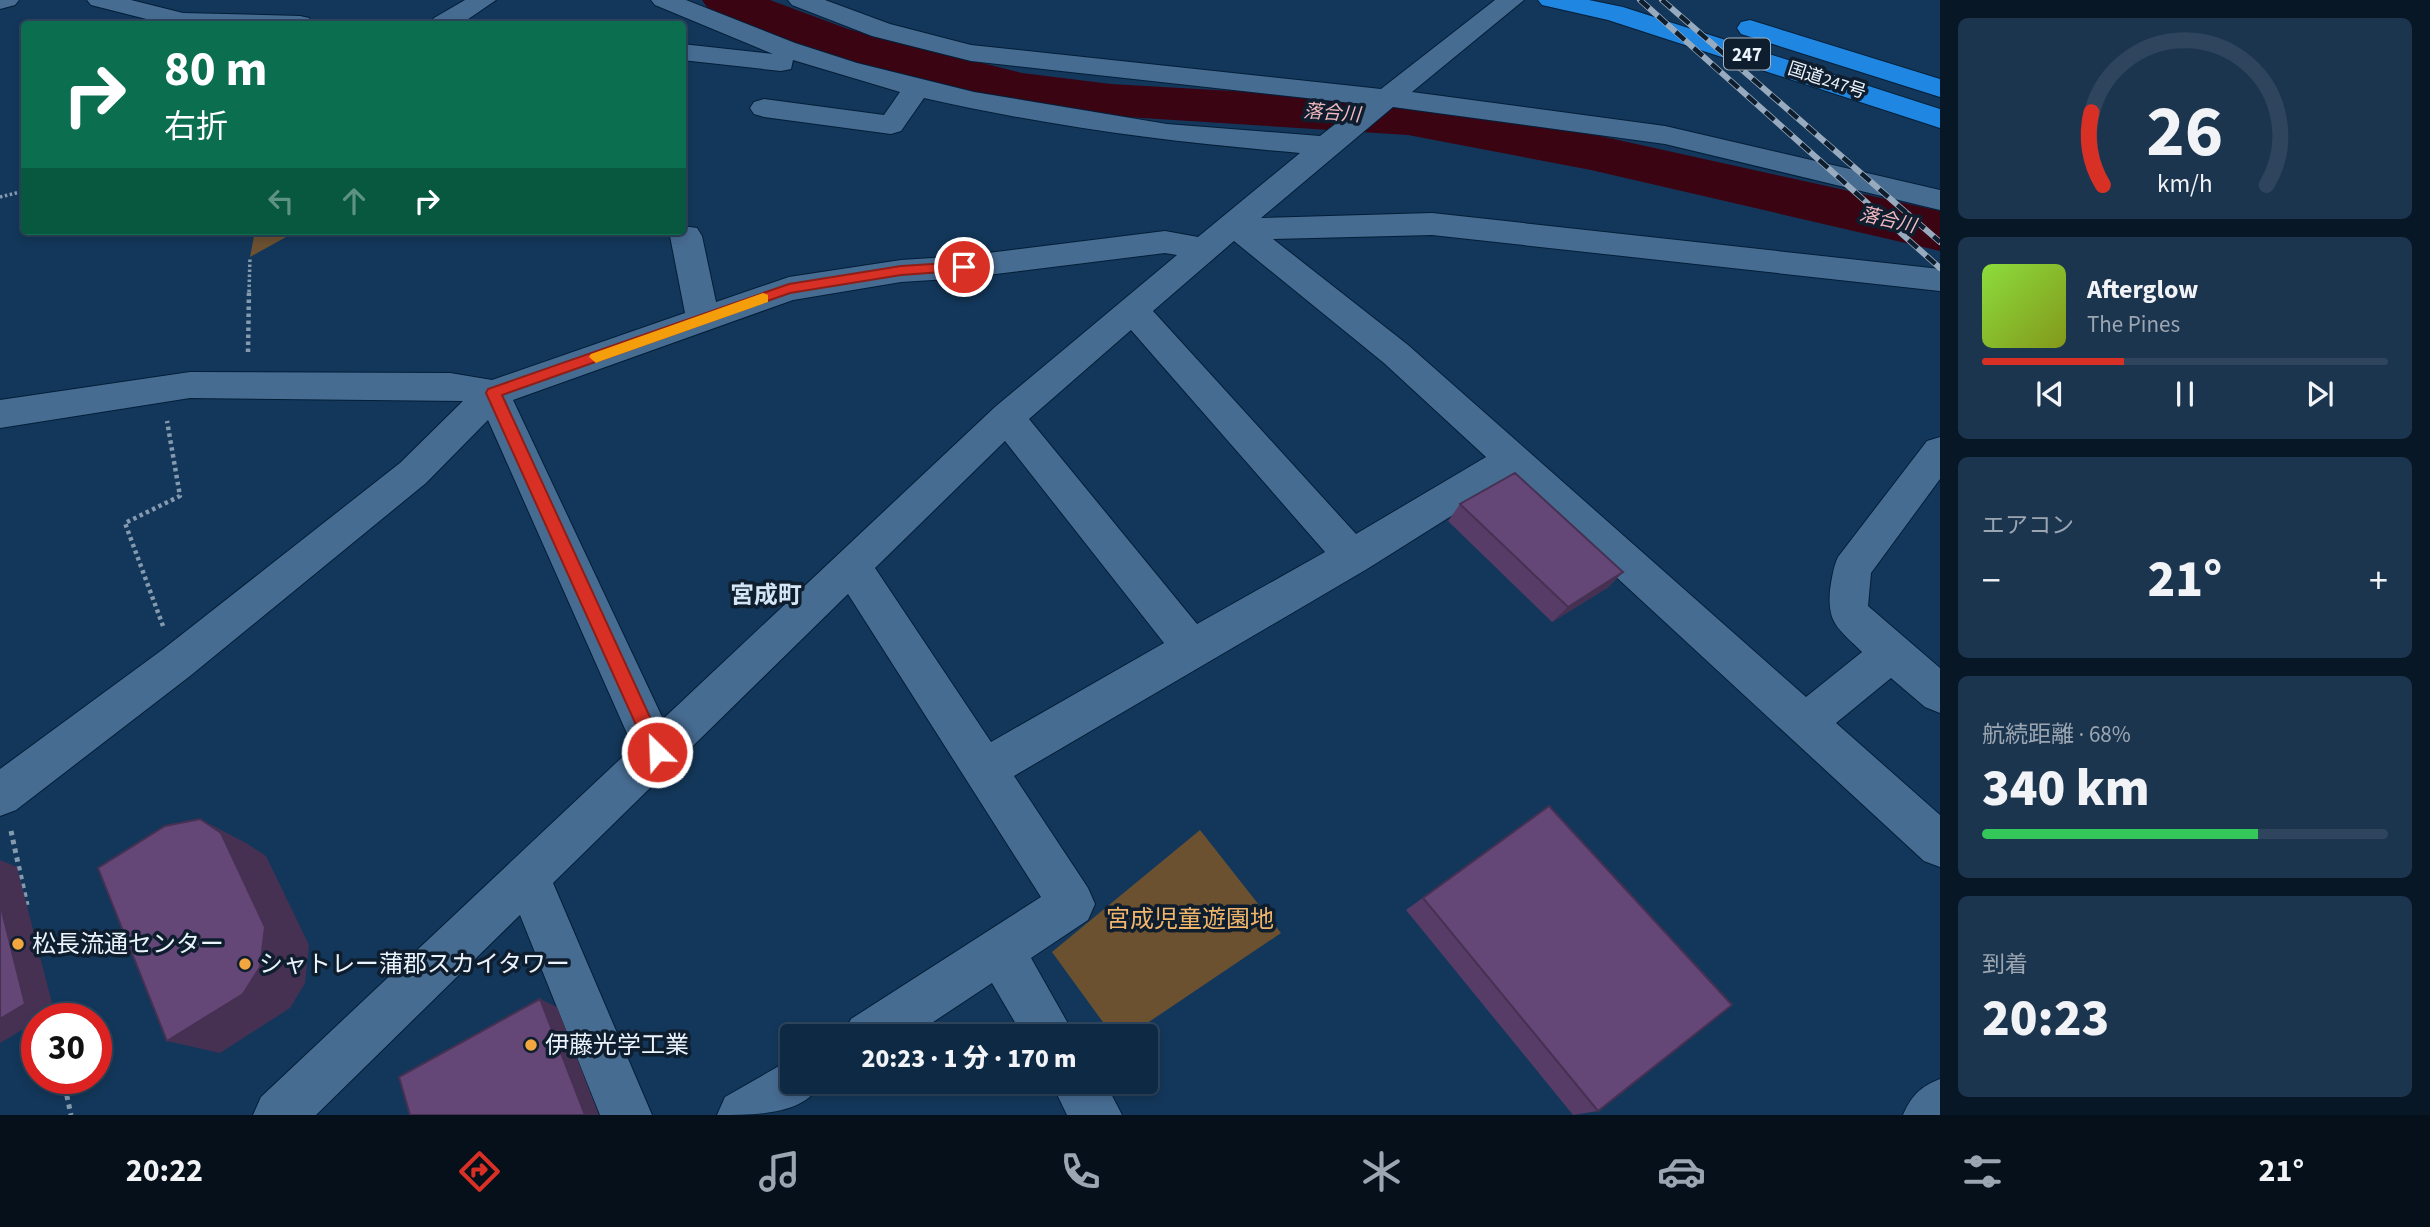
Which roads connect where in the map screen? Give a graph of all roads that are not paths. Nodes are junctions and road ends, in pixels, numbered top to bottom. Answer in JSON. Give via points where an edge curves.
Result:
{"nodes":[{"id":1,"x":6,"y":0,"type":"edge"},
{"id":2,"x":100,"y":0,"type":"edge"},
{"id":3,"x":483,"y":0,"type":"edge"},
{"id":4,"x":644,"y":0,"type":"edge"},
{"id":5,"x":664,"y":0,"type":"edge"},
{"id":6,"x":801,"y":0,"type":"edge"},
{"id":7,"x":1511,"y":0,"type":"edge"},
{"id":8,"x":1551,"y":0,"type":"edge"},
{"id":9,"x":0,"y":2,"type":"edge"},
{"id":10,"x":695,"y":13,"type":"junction"},
{"id":11,"x":183,"y":21,"type":"edge"},
{"id":12,"x":448,"y":21,"type":"edge"},
{"id":13,"x":1725,"y":21,"type":"dead end"},
{"id":14,"x":686,"y":52,"type":"edge"},
{"id":15,"x":850,"y":72,"type":"junction"},
{"id":16,"x":918,"y":87,"type":"junction"},
{"id":17,"x":1940,"y":88,"type":"edge"},
{"id":18,"x":1382,"y":102,"type":"junction"},
{"id":19,"x":764,"y":108,"type":"dead end"},
{"id":20,"x":1940,"y":119,"type":"edge"},
{"id":21,"x":1326,"y":146,"type":"junction"},
{"id":22,"x":1940,"y":200,"type":"edge"},
{"id":23,"x":1233,"y":224,"type":"junction"},
{"id":24,"x":686,"y":236,"type":"dead end"},
{"id":25,"x":1203,"y":249,"type":"junction"},
{"id":26,"x":1940,"y":280,"type":"edge"},
{"id":27,"x":1133,"y":310,"type":"junction"},
{"id":28,"x":703,"y":320,"type":"junction"},
{"id":29,"x":493,"y":393,"type":"junction"},
{"id":30,"x":0,"y":414,"type":"edge"},
{"id":31,"x":1007,"y":417,"type":"junction"},
{"id":32,"x":1940,"y":450,"type":"edge"},
{"id":33,"x":1512,"y":460,"type":"junction"},
{"id":34,"x":1353,"y":557,"type":"junction"},
{"id":35,"x":852,"y":567,"type":"junction"},
{"id":36,"x":1190,"y":646,"type":"junction"},
{"id":37,"x":1891,"y":653,"type":"junction"},
{"id":38,"x":1940,"y":694,"type":"edge"},
{"id":39,"x":1804,"y":724,"type":"junction"},
{"id":40,"x":657,"y":752,"type":"junction"},
{"id":41,"x":986,"y":769,"type":"junction"},
{"id":42,"x":2,"y":794,"type":"edge"},
{"id":43,"x":1940,"y":845,"type":"edge"},
{"id":44,"x":528,"y":877,"type":"junction"},
{"id":45,"x":1001,"y":952,"type":"junction"},
{"id":46,"x":887,"y":1024,"type":"edge"},
{"id":47,"x":1043,"y":1024,"type":"edge"},
{"id":48,"x":780,"y":1092,"type":"edge"},
{"id":49,"x":1083,"y":1094,"type":"edge"},
{"id":50,"x":1940,"y":1104,"type":"edge"},
{"id":51,"x":279,"y":1115,"type":"edge"},
{"id":52,"x":626,"y":1115,"type":"edge"},
{"id":53,"x":743,"y":1115,"type":"edge"},
{"id":54,"x":1096,"y":1115,"type":"edge"},
{"id":55,"x":1929,"y":1115,"type":"edge"}],
"edges":[{"from":1,"to":9,"type":"street"},
{"from":2,"to":11,"type":"street"},
{"from":3,"to":12,"type":"street"},
{"from":4,"to":10,"type":"street"},
{"from":5,"to":10,"type":"street"},
{"from":6,"to":18,"type":"street","via":[[881,30],[971,53]]},
{"from":7,"to":18,"type":"street"},
{"from":8,"to":20,"type":"highway","name":"国道247号","number":"247","via":[[1614,13]]},
{"from":10,"to":15,"type":"street","via":[[786,52]]},
{"from":13,"to":17,"type":"highway","name":"国道247号","number":"247"},
{"from":14,"to":15,"type":"street"},
{"from":15,"to":16,"type":"street"},
{"from":16,"to":19,"type":"street","via":[[891,125]]},
{"from":16,"to":21,"type":"street","via":[[1167,133]]},
{"from":18,"to":21,"type":"street"},
{"from":18,"to":22,"type":"street","via":[[1665,135]]},
{"from":21,"to":23,"type":"street"},
{"from":23,"to":25,"type":"street"},
{"from":23,"to":26,"type":"street","via":[[1267,229],[1432,225]]},
{"from":23,"to":33,"type":"street","via":[[1396,354]]},
{"from":24,"to":28,"type":"street"},
{"from":25,"to":27,"type":"street"},
{"from":25,"to":28,"type":"street","via":[[1165,242],[901,271],[789,289]]},
{"from":27,"to":31,"type":"street"},
{"from":27,"to":34,"type":"street"},
{"from":28,"to":29,"type":"street"},
{"from":29,"to":30,"type":"street","via":[[450,386],[190,386]]},
{"from":29,"to":40,"type":"street"},
{"from":29,"to":42,"type":"street","via":[[413,473],[176,663]]},
{"from":31,"to":35,"type":"street"},
{"from":31,"to":36,"type":"street"},
{"from":32,"to":37,"type":"street","via":[[1852,569],[1848,612]]},
{"from":33,"to":34,"type":"street"},
{"from":33,"to":39,"type":"street"},
{"from":34,"to":36,"type":"street"},
{"from":35,"to":40,"type":"street"},
{"from":35,"to":41,"type":"street"},
{"from":36,"to":41,"type":"street"},
{"from":37,"to":38,"type":"street"},
{"from":37,"to":39,"type":"street"},
{"from":39,"to":43,"type":"street"},
{"from":40,"to":44,"type":"street"},
{"from":41,"to":45,"type":"street","via":[[1072,904]]},
{"from":44,"to":51,"type":"street"},
{"from":44,"to":52,"type":"street"},
{"from":45,"to":46,"type":"street"},
{"from":45,"to":47,"type":"street"},
{"from":48,"to":53,"type":"street"},
{"from":49,"to":54,"type":"street"},
{"from":50,"to":55,"type":"street"}]}
